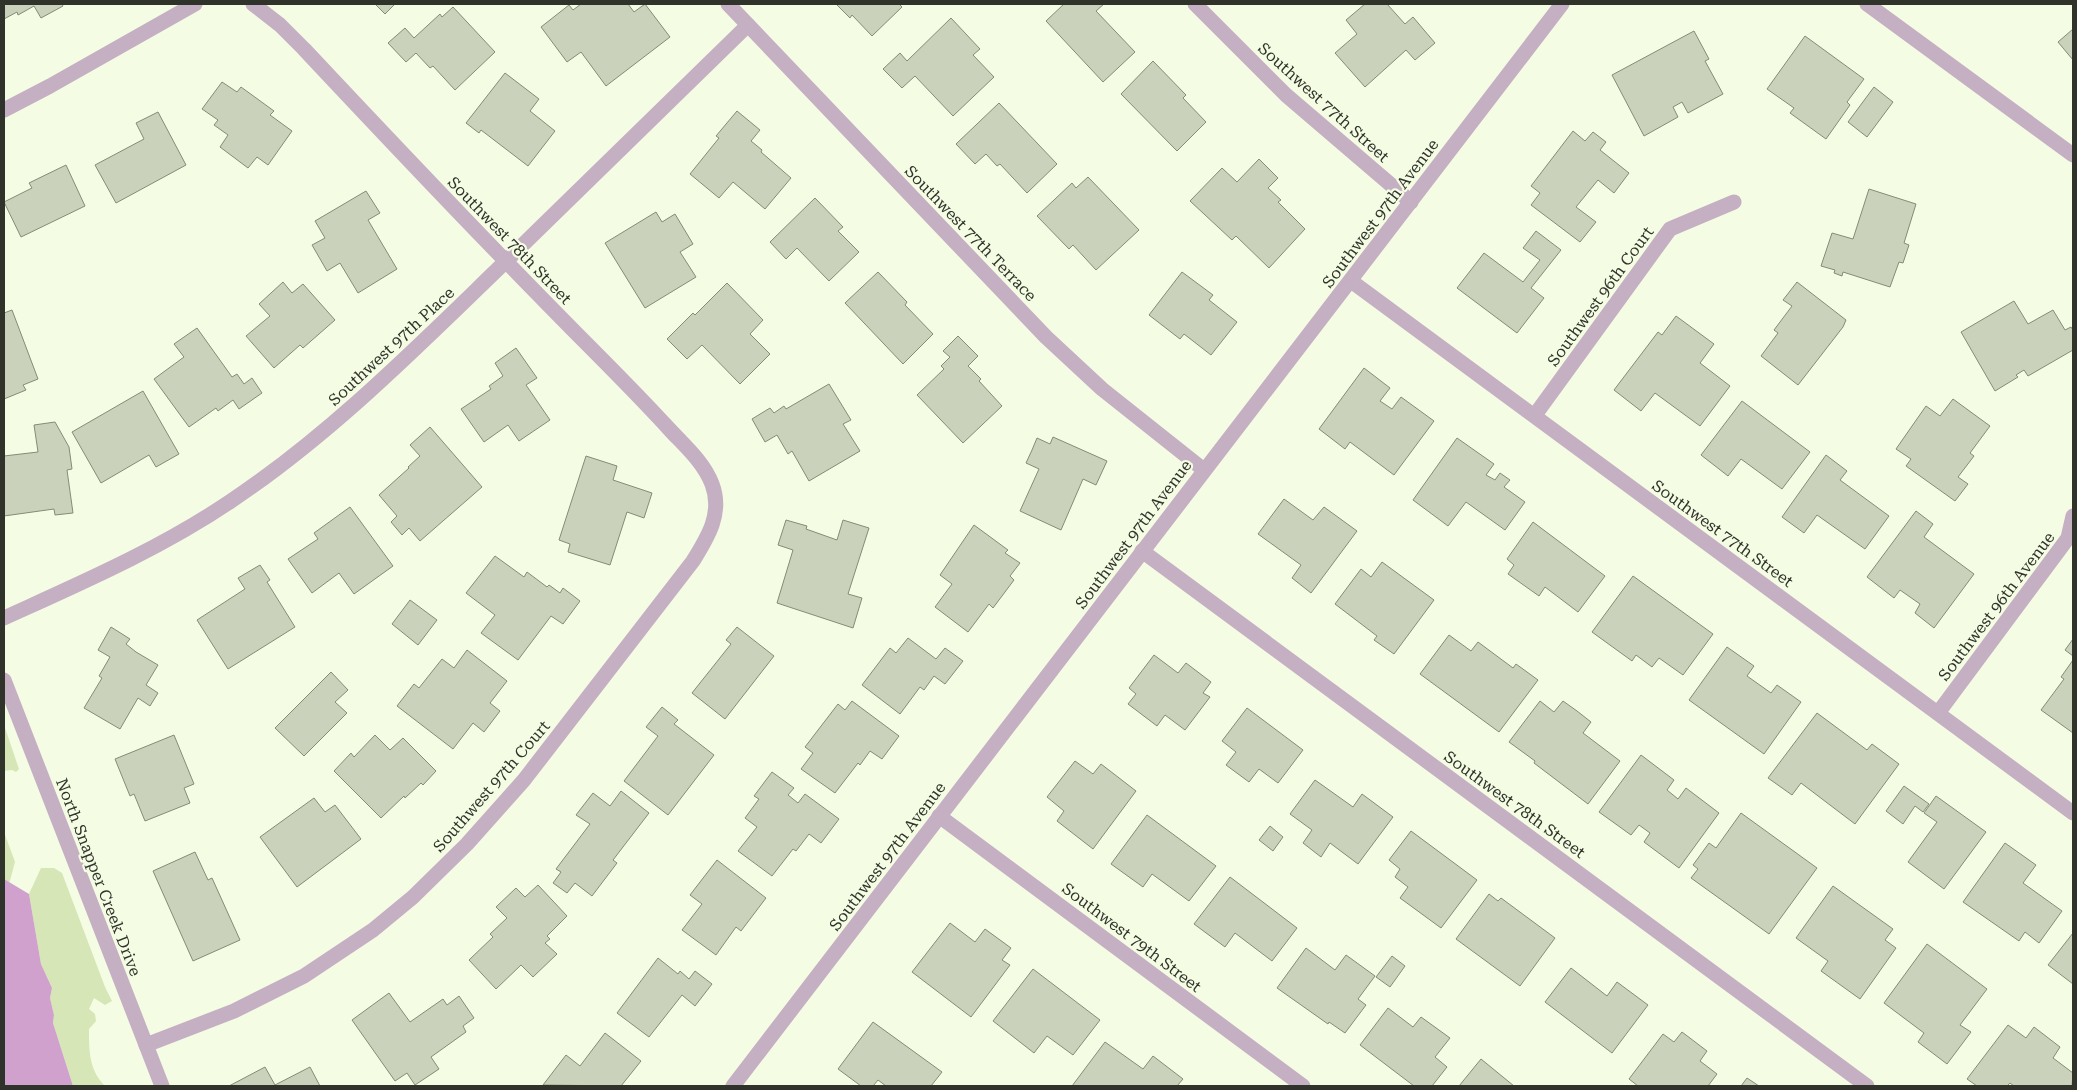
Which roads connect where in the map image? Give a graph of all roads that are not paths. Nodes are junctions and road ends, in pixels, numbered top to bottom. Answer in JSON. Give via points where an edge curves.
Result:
{"nodes":[{"id":1,"x":195,"y":4,"type":"edge"},
{"id":2,"x":253,"y":4,"type":"edge"},
{"id":3,"x":728,"y":4,"type":"edge"},
{"id":4,"x":1195,"y":4,"type":"edge"},
{"id":5,"x":1562,"y":4,"type":"edge"},
{"id":6,"x":1868,"y":4,"type":"edge"},
{"id":7,"x":748,"y":25,"type":"junction"},
{"id":8,"x":4,"y":110,"type":"edge"},
{"id":9,"x":2073,"y":155,"type":"edge"},
{"id":10,"x":1411,"y":202,"type":"junction"},
{"id":11,"x":1734,"y":202,"type":"dead end"},
{"id":12,"x":505,"y":262,"type":"junction"},
{"id":13,"x":1351,"y":281,"type":"junction"},
{"id":14,"x":1535,"y":416,"type":"junction"},
{"id":15,"x":1204,"y":470,"type":"junction"},
{"id":16,"x":2073,"y":516,"type":"edge"},
{"id":17,"x":715,"y":517,"type":"joint"},
{"id":18,"x":1142,"y":551,"type":"junction"},
{"id":19,"x":4,"y":618,"type":"edge"},
{"id":20,"x":4,"y":680,"type":"edge"},
{"id":21,"x":1938,"y":713,"type":"junction"},
{"id":22,"x":2073,"y":813,"type":"edge"},
{"id":23,"x":939,"y":816,"type":"junction"},
{"id":24,"x":146,"y":1045,"type":"junction"},
{"id":25,"x":741,"y":1084,"type":"edge"},
{"id":26,"x":162,"y":1086,"type":"edge"},
{"id":27,"x":1303,"y":1086,"type":"edge"},
{"id":28,"x":1867,"y":1086,"type":"edge"}],
"edges":[{"from":1,"to":8,"type":"street"},
{"from":2,"to":12,"type":"street","name":"Southwest 78th Street","via":[[304,49]]},
{"from":3,"to":7,"type":"street","name":"Southwest 77th Terrace"},
{"from":4,"to":10,"type":"street","name":"Southwest 77th Street","via":[[1286,96]]},
{"from":5,"to":10,"type":"street","name":"Southwest 97th Avenue"},
{"from":6,"to":9,"type":"street"},
{"from":7,"to":12,"type":"street","name":"Southwest 97th Place"},
{"from":7,"to":15,"type":"street","name":"Southwest 77th Terrace","via":[[1046,337],[1102,389]]},
{"from":10,"to":13,"type":"street","name":"Southwest 97th Avenue"},
{"from":11,"to":14,"type":"street","name":"Southwest 96th Court","via":[[1670,229]]},
{"from":12,"to":17,"type":"street","name":"Southwest 78th Street","via":[[652,409],[695,457],[712,484]]},
{"from":12,"to":19,"type":"street","name":"Southwest 97th Place","via":[[365,396],[298,452],[232,500],[185,530],[94,578]]},
{"from":13,"to":14,"type":"street","name":"Southwest 77th Street"},
{"from":13,"to":15,"type":"street","name":"Southwest 97th Avenue"},
{"from":14,"to":21,"type":"street","name":"Southwest 77th Street"},
{"from":15,"to":18,"type":"street","name":"Southwest 97th Avenue"},
{"from":16,"to":21,"type":"street","name":"Southwest 96th Avenue","via":[[2068,538]]},
{"from":17,"to":24,"type":"street","name":"Southwest 97th Court","via":[[704,544],[683,575],[524,780],[468,844],[413,897],[373,930],[304,976],[234,1012]]},
{"from":18,"to":23,"type":"street","name":"Southwest 97th Avenue"},
{"from":18,"to":28,"type":"street","name":"Southwest 78th Street"},
{"from":20,"to":24,"type":"street","name":"North Snapper Creek Drive"},
{"from":21,"to":22,"type":"street","name":"Southwest 77th Street"},
{"from":23,"to":25,"type":"street","name":"Southwest 97th Avenue"},
{"from":23,"to":27,"type":"street","name":"Southwest 79th Street"},
{"from":24,"to":26,"type":"street","name":"North Snapper Creek Drive"}]}
